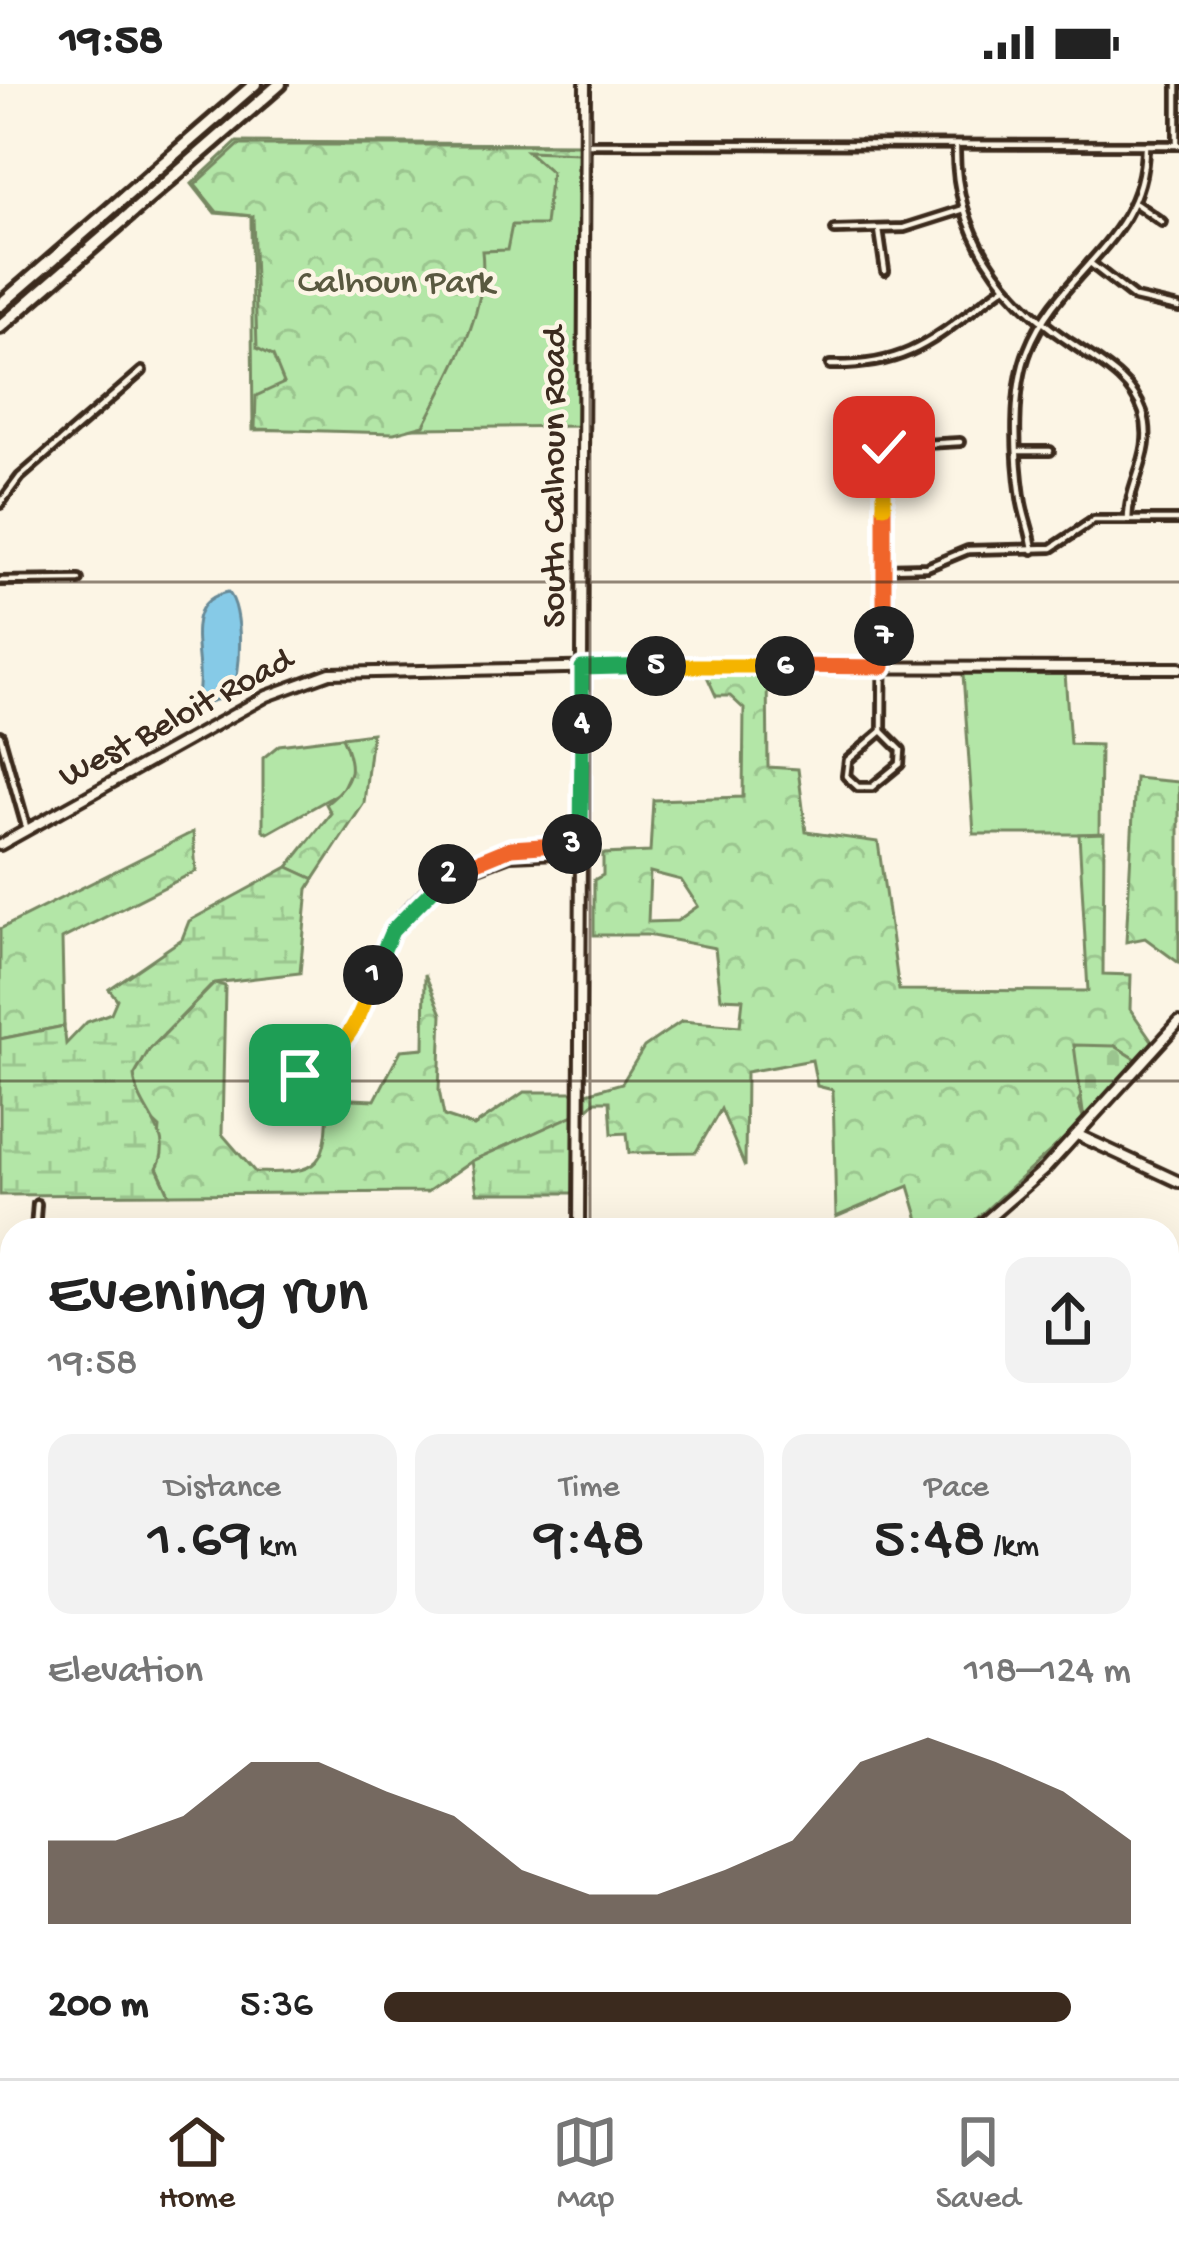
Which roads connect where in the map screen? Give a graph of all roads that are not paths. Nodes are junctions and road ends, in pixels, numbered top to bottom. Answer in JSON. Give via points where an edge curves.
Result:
{"nodes":[{"id":1,"x":254,"y":84,"type":"edge"},
{"id":2,"x":280,"y":84,"type":"edge"},
{"id":3,"x":585,"y":84,"type":"edge"},
{"id":4,"x":1178,"y":84,"type":"edge"},
{"id":5,"x":584,"y":144,"type":"junction"},
{"id":6,"x":956,"y":145,"type":"junction"},
{"id":7,"x":1145,"y":145,"type":"junction"},
{"id":8,"x":1178,"y":145,"type":"edge"},
{"id":9,"x":1136,"y":204,"type":"junction"},
{"id":10,"x":964,"y":209,"type":"junction"},
{"id":11,"x":1162,"y":222,"type":"dead end"},
{"id":12,"x":835,"y":230,"type":"dead end"},
{"id":13,"x":880,"y":230,"type":"junction"},
{"id":14,"x":1090,"y":263,"type":"junction"},
{"id":15,"x":885,"y":271,"type":"dead end"},
{"id":16,"x":1004,"y":287,"type":"junction"},
{"id":17,"x":0,"y":305,"type":"edge"},
{"id":18,"x":1179,"y":308,"type":"edge"},
{"id":19,"x":1042,"y":324,"type":"junction"},
{"id":20,"x":0,"y":327,"type":"edge"},
{"id":21,"x":830,"y":365,"type":"dead end"},
{"id":22,"x":142,"y":371,"type":"dead end"},
{"id":23,"x":960,"y":442,"type":"dead end"},
{"id":24,"x":884,"y":447,"type":"junction"},
{"id":25,"x":856,"y":448,"type":"dead end"},
{"id":26,"x":1020,"y":451,"type":"junction"},
{"id":27,"x":1050,"y":451,"type":"dead end"},
{"id":28,"x":0,"y":504,"type":"edge"},
{"id":29,"x":1128,"y":520,"type":"junction"},
{"id":30,"x":1179,"y":520,"type":"edge"},
{"id":31,"x":1036,"y":550,"type":"junction"},
{"id":32,"x":1040,"y":560,"type":"dead end"},
{"id":33,"x":884,"y":568,"type":"junction"},
{"id":34,"x":79,"y":580,"type":"dead end"},
{"id":35,"x":0,"y":581,"type":"edge"},
{"id":36,"x":883,"y":667,"type":"junction"},
{"id":37,"x":582,"y":668,"type":"junction"},
{"id":38,"x":1179,"y":668,"type":"edge"},
{"id":39,"x":882,"y":731,"type":"junction"},
{"id":40,"x":0,"y":735,"type":"edge"},
{"id":41,"x":26,"y":830,"type":"junction"},
{"id":42,"x":0,"y":845,"type":"edge"},
{"id":43,"x":581,"y":848,"type":"junction"},
{"id":44,"x":1179,"y":1022,"type":"edge"},
{"id":45,"x":300,"y":1075,"type":"dead end"},
{"id":46,"x":1078,"y":1135,"type":"junction"},
{"id":47,"x":1179,"y":1182,"type":"edge"},
{"id":48,"x":37,"y":1204,"type":"dead end"},
{"id":49,"x":36,"y":1218,"type":"edge"},
{"id":50,"x":578,"y":1218,"type":"edge"},
{"id":51,"x":988,"y":1218,"type":"edge"}],
"edges":[{"from":1,"to":17,"type":"highway"},
{"from":2,"to":20,"type":"highway"},
{"from":3,"to":5,"type":"main road","name":"South Calhoun Road"},
{"from":4,"to":8,"type":"street"},
{"from":5,"to":6,"type":"street"},
{"from":5,"to":37,"type":"main road","name":"South Calhoun Road"},
{"from":6,"to":7,"type":"street"},
{"from":6,"to":10,"type":"street"},
{"from":7,"to":8,"type":"street"},
{"from":7,"to":9,"type":"street"},
{"from":9,"to":11,"type":"street"},
{"from":9,"to":14,"type":"street"},
{"from":10,"to":13,"type":"street"},
{"from":10,"to":16,"type":"street"},
{"from":12,"to":13,"type":"street"},
{"from":13,"to":15,"type":"street"},
{"from":14,"to":18,"type":"street","via":[[1135,298]]},
{"from":14,"to":19,"type":"street"},
{"from":16,"to":19,"type":"street"},
{"from":16,"to":21,"type":"street","via":[[908,357]]},
{"from":19,"to":26,"type":"street","via":[[1023,365]]},
{"from":19,"to":29,"type":"street","via":[[1115,374],[1140,404],[1148,444]]},
{"from":22,"to":28,"type":"street","via":[[20,477]]},
{"from":23,"to":24,"type":"street"},
{"from":24,"to":25,"type":"street"},
{"from":24,"to":33,"type":"street"},
{"from":26,"to":27,"type":"street"},
{"from":26,"to":31,"type":"street","via":[[1021,500]]},
{"from":29,"to":30,"type":"street"},
{"from":29,"to":31,"type":"street","via":[[1088,523]]},
{"from":31,"to":32,"type":"street"},
{"from":31,"to":33,"type":"street","via":[[968,550],[927,567]]},
{"from":33,"to":36,"type":"street"},
{"from":34,"to":35,"type":"street"},
{"from":36,"to":37,"type":"main road","name":"West Beloit Road"},
{"from":36,"to":38,"type":"main road","name":"West Beloit Road"},
{"from":36,"to":39,"type":"street"},
{"from":37,"to":41,"type":"main road","name":"West Beloit Road","via":[[308,678]]},
{"from":37,"to":43,"type":"main road","name":"South Calhoun Road"},
{"from":39,"to":39,"type":"street","via":[[901,750],[900,764],[872,787],[857,787],[846,776],[848,760]]},
{"from":40,"to":41,"type":"street"},
{"from":41,"to":42,"type":"main road","name":"West Beloit Road"},
{"from":43,"to":45,"type":"street","via":[[511,852],[444,881],[381,947],[364,1008],[343,1045]]},
{"from":43,"to":50,"type":"main road","name":"South Calhoun Road"},
{"from":44,"to":46,"type":"main road"},
{"from":46,"to":47,"type":"main road"},
{"from":46,"to":51,"type":"main road"},
{"from":48,"to":49,"type":"street"}]}
